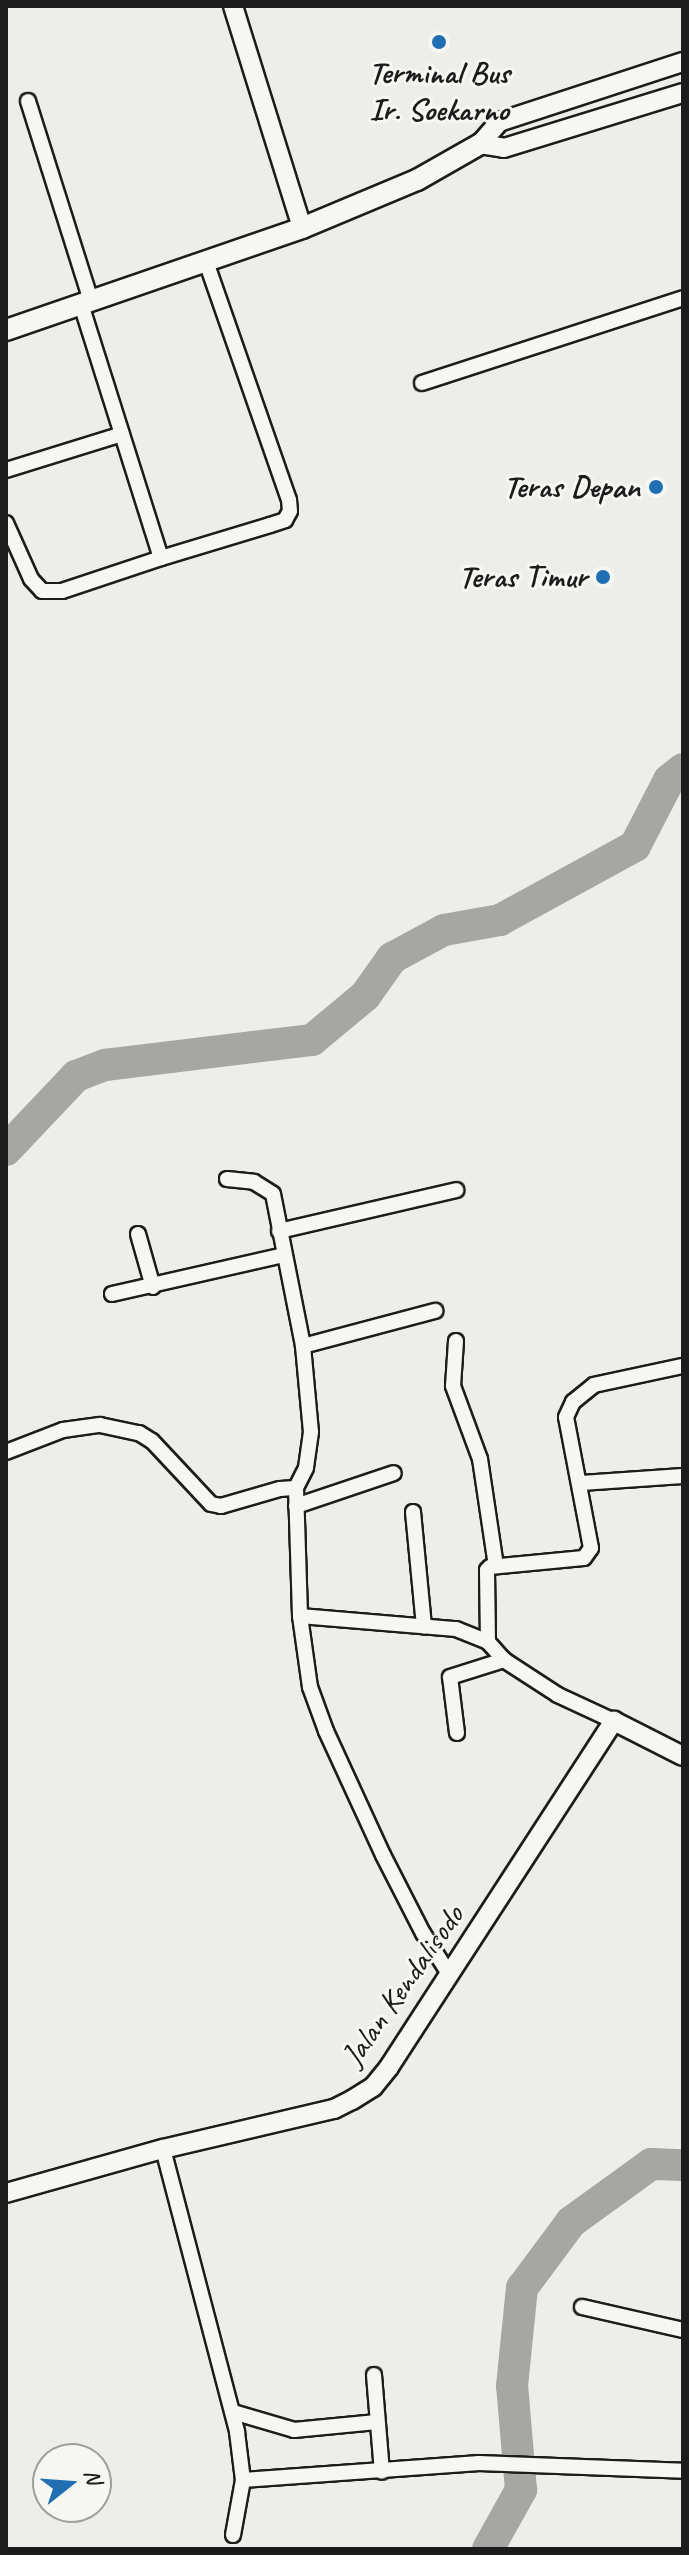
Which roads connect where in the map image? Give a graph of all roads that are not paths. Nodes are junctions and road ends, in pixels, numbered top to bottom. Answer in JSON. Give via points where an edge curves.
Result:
{"nodes":[{"id":1,"x":233,"y":6,"type":"edge"},
{"id":2,"x":683,"y":62,"type":"edge"},
{"id":3,"x":683,"y":93,"type":"edge"},
{"id":4,"x":28,"y":101,"type":"dead end"},
{"id":5,"x":480,"y":144,"type":"junction"},
{"id":6,"x":302,"y":228,"type":"junction"},
{"id":7,"x":206,"y":262,"type":"junction"},
{"id":8,"x":683,"y":298,"type":"edge"},
{"id":9,"x":86,"y":302,"type":"junction"},
{"id":10,"x":6,"y":330,"type":"edge"},
{"id":11,"x":422,"y":383,"type":"dead end"},
{"id":12,"x":122,"y":434,"type":"junction"},
{"id":13,"x":6,"y":470,"type":"edge"},
{"id":14,"x":6,"y":523,"type":"edge"},
{"id":15,"x":161,"y":558,"type":"junction"},
{"id":16,"x":227,"y":1179,"type":"dead end"},
{"id":17,"x":456,"y":1190,"type":"dead end"},
{"id":18,"x":279,"y":1231,"type":"junction"},
{"id":19,"x":138,"y":1234,"type":"dead end"},
{"id":20,"x":283,"y":1255,"type":"junction"},
{"id":21,"x":153,"y":1287,"type":"junction"},
{"id":22,"x":112,"y":1294,"type":"dead end"},
{"id":23,"x":435,"y":1311,"type":"dead end"},
{"id":24,"x":456,"y":1341,"type":"dead end"},
{"id":25,"x":303,"y":1346,"type":"junction"},
{"id":26,"x":683,"y":1366,"type":"edge"},
{"id":27,"x":6,"y":1452,"type":"edge"},
{"id":28,"x":394,"y":1473,"type":"dead end"},
{"id":29,"x":683,"y":1476,"type":"edge"},
{"id":30,"x":581,"y":1483,"type":"junction"},
{"id":31,"x":296,"y":1488,"type":"junction"},
{"id":32,"x":296,"y":1506,"type":"junction"},
{"id":33,"x":413,"y":1512,"type":"dead end"},
{"id":34,"x":496,"y":1566,"type":"junction"},
{"id":35,"x":300,"y":1616,"type":"junction"},
{"id":36,"x":424,"y":1626,"type":"junction"},
{"id":37,"x":488,"y":1642,"type":"junction"},
{"id":38,"x":504,"y":1660,"type":"junction"},
{"id":39,"x":614,"y":1721,"type":"junction"},
{"id":40,"x":457,"y":1733,"type":"dead end"},
{"id":41,"x":683,"y":1756,"type":"edge"},
{"id":42,"x":449,"y":1974,"type":"junction"},
{"id":43,"x":163,"y":2149,"type":"junction"},
{"id":44,"x":6,"y":2193,"type":"edge"},
{"id":45,"x":582,"y":2307,"type":"dead end"},
{"id":46,"x":683,"y":2330,"type":"edge"},
{"id":47,"x":374,"y":2375,"type":"dead end"},
{"id":48,"x":233,"y":2412,"type":"junction"},
{"id":49,"x":377,"y":2422,"type":"junction"},
{"id":50,"x":683,"y":2471,"type":"edge"},
{"id":51,"x":382,"y":2472,"type":"junction"},
{"id":52,"x":243,"y":2480,"type":"junction"},
{"id":53,"x":233,"y":2535,"type":"dead end"}],
"edges":[{"from":1,"to":6,"type":"street"},
{"from":2,"to":5,"type":"street","via":[[499,122]]},
{"from":3,"to":5,"type":"street","via":[[504,148]]},
{"from":4,"to":9,"type":"street"},
{"from":5,"to":6,"type":"main road","via":[[417,180]]},
{"from":6,"to":7,"type":"main road"},
{"from":7,"to":9,"type":"main road"},
{"from":7,"to":15,"type":"street","via":[[290,511],[285,520]]},
{"from":8,"to":11,"type":"street"},
{"from":9,"to":10,"type":"main road"},
{"from":9,"to":12,"type":"street"},
{"from":12,"to":13,"type":"street"},
{"from":12,"to":15,"type":"street"},
{"from":14,"to":15,"type":"street","via":[[31,579],[49,593]]},
{"from":16,"to":18,"type":"street","via":[[254,1182],[273,1194]]},
{"from":17,"to":18,"type":"street"},
{"from":18,"to":20,"type":"street"},
{"from":19,"to":21,"type":"street"},
{"from":20,"to":21,"type":"street"},
{"from":20,"to":25,"type":"street"},
{"from":21,"to":22,"type":"street"},
{"from":23,"to":25,"type":"street"},
{"from":24,"to":34,"type":"street","via":[[451,1377],[480,1459]]},
{"from":25,"to":31,"type":"street","via":[[311,1432],[306,1468]]},
{"from":26,"to":30,"type":"street","via":[[594,1385],[573,1402],[566,1417]]},
{"from":27,"to":31,"type":"street","via":[[63,1430],[100,1425],[152,1441],[211,1504]]},
{"from":28,"to":32,"type":"street"},
{"from":29,"to":30,"type":"street"},
{"from":30,"to":34,"type":"street","via":[[591,1539],[588,1555]]},
{"from":31,"to":32,"type":"street"},
{"from":32,"to":35,"type":"street"},
{"from":33,"to":36,"type":"street"},
{"from":34,"to":37,"type":"street","via":[[487,1570]]},
{"from":35,"to":36,"type":"street"},
{"from":35,"to":42,"type":"street","via":[[310,1687],[326,1731],[383,1855]]},
{"from":36,"to":37,"type":"street","via":[[456,1629]]},
{"from":37,"to":38,"type":"street"},
{"from":38,"to":39,"type":"street","via":[[558,1695]]},
{"from":38,"to":40,"type":"street","via":[[450,1677]]},
{"from":39,"to":41,"type":"street"},
{"from":39,"to":42,"type":"street","name":"Jalan Kendalisodo"},
{"from":42,"to":43,"type":"street","name":"Jalan Kendalisodo","via":[[389,2067],[373,2087],[352,2100],[334,2109]]},
{"from":43,"to":44,"type":"street","name":"Jalan Kendalisodo"},
{"from":43,"to":48,"type":"street"},
{"from":45,"to":46,"type":"street"},
{"from":47,"to":49,"type":"street"},
{"from":48,"to":49,"type":"street","via":[[294,2430]]},
{"from":48,"to":52,"type":"street"},
{"from":49,"to":51,"type":"street"},
{"from":50,"to":51,"type":"street","via":[[479,2463]]},
{"from":51,"to":52,"type":"street"},
{"from":52,"to":53,"type":"street"}]}
